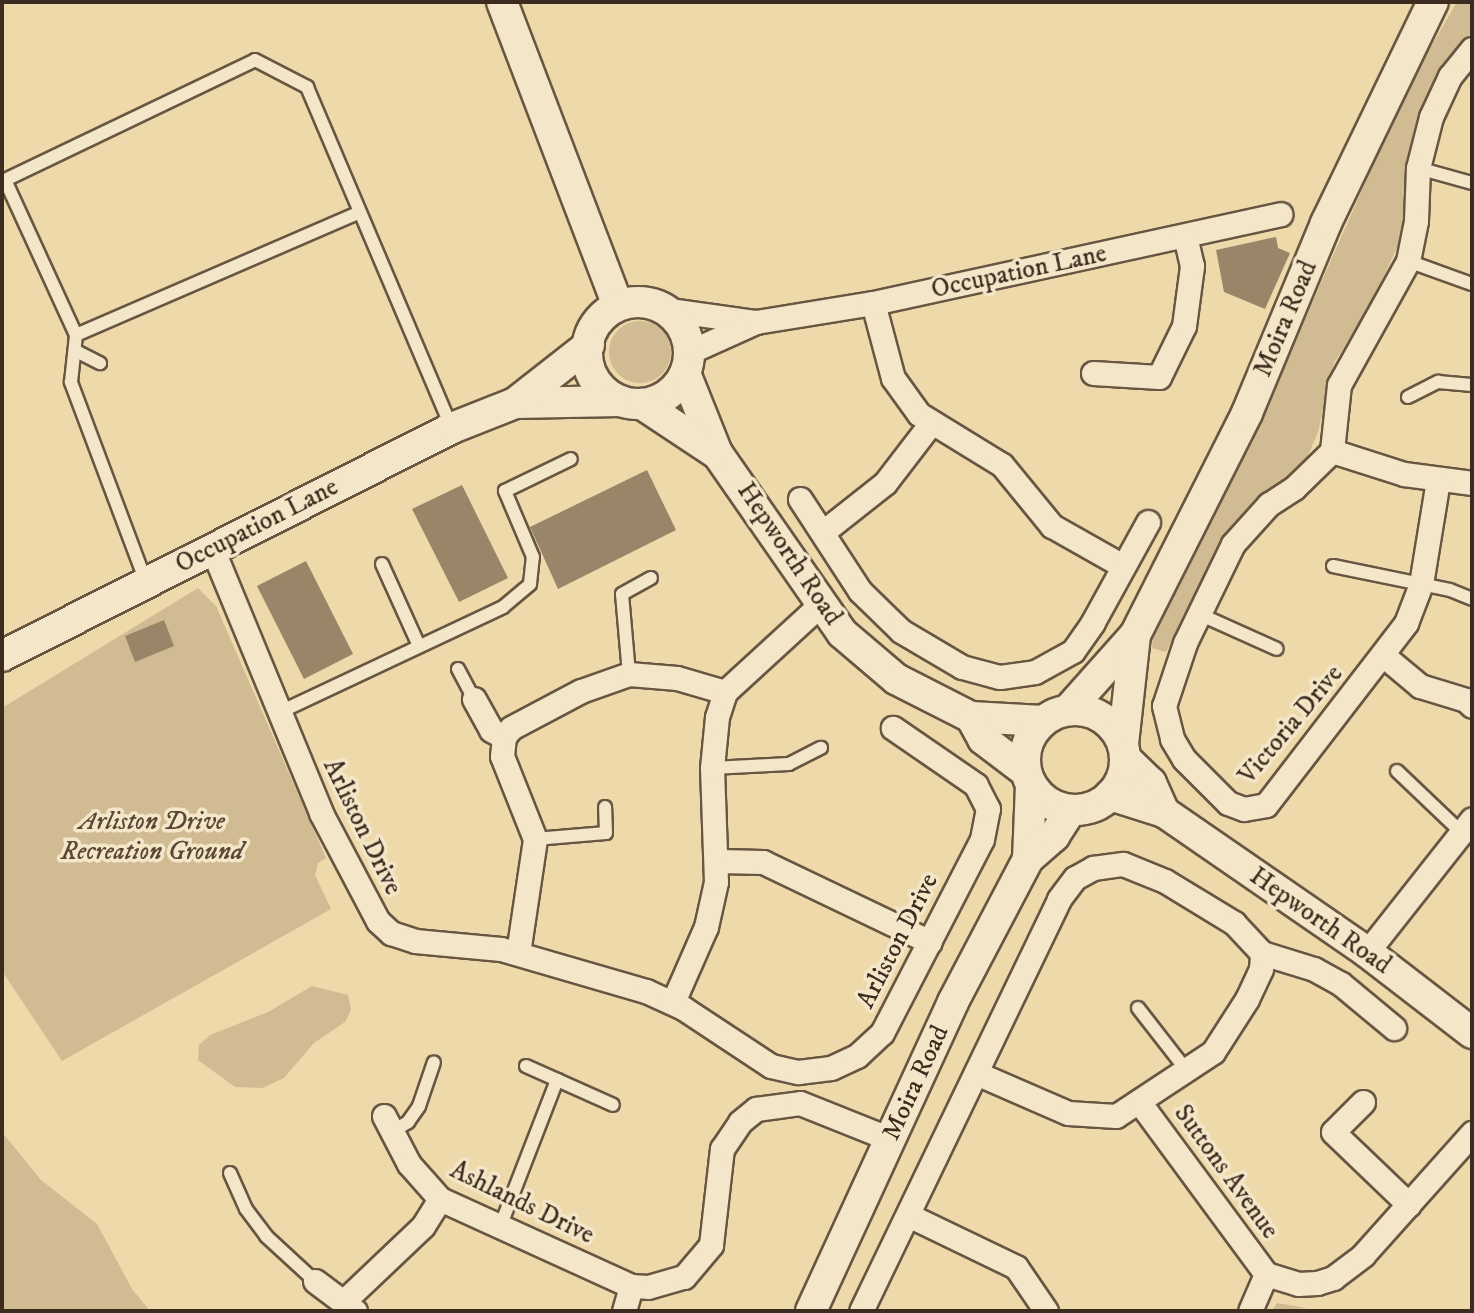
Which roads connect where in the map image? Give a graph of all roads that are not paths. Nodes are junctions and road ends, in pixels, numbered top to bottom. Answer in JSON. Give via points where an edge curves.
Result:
{"nodes":[{"id":1,"x":502,"y":2,"type":"edge"},
{"id":2,"x":1433,"y":2,"type":"edge"},
{"id":3,"x":1472,"y":49,"type":"edge"},
{"id":4,"x":1418,"y":169,"type":"junction"},
{"id":5,"x":1472,"y":183,"type":"edge"},
{"id":6,"x":360,"y":212,"type":"junction"},
{"id":7,"x":1280,"y":214,"type":"dead end"},
{"id":8,"x":1185,"y":236,"type":"junction"},
{"id":9,"x":1408,"y":261,"type":"junction"},
{"id":10,"x":1472,"y":284,"type":"edge"},
{"id":11,"x":873,"y":303,"type":"junction"},
{"id":12,"x":618,"y":305,"type":"junction"},
{"id":13,"x":669,"y":310,"type":"junction"},
{"id":14,"x":756,"y":322,"type":"junction"},
{"id":15,"x":76,"y":335,"type":"junction"},
{"id":16,"x":589,"y":345,"type":"junction"},
{"id":17,"x":76,"y":351,"type":"junction"},
{"id":18,"x":100,"y":363,"type":"dead end"},
{"id":19,"x":686,"y":363,"type":"junction"},
{"id":20,"x":1093,"y":373,"type":"dead end"},
{"id":21,"x":1472,"y":385,"type":"edge"},
{"id":22,"x":1408,"y":397,"type":"dead end"},
{"id":23,"x":515,"y":403,"type":"junction"},
{"id":24,"x":631,"y":403,"type":"junction"},
{"id":25,"x":931,"y":423,"type":"junction"},
{"id":26,"x":452,"y":428,"type":"junction"},
{"id":27,"x":1332,"y":451,"type":"junction"},
{"id":28,"x":716,"y":453,"type":"junction"},
{"id":29,"x":571,"y":459,"type":"dead end"},
{"id":30,"x":1438,"y":480,"type":"junction"},
{"id":31,"x":1472,"y":483,"type":"edge"},
{"id":32,"x":800,"y":499,"type":"dead end"},
{"id":33,"x":1148,"y":522,"type":"dead end"},
{"id":34,"x":823,"y":532,"type":"junction"},
{"id":35,"x":212,"y":548,"type":"junction"},
{"id":36,"x":382,"y":564,"type":"dead end"},
{"id":37,"x":1123,"y":566,"type":"junction"},
{"id":38,"x":1333,"y":566,"type":"dead end"},
{"id":39,"x":651,"y":578,"type":"dead end"},
{"id":40,"x":146,"y":582,"type":"junction"},
{"id":41,"x":1420,"y":584,"type":"junction"},
{"id":42,"x":1472,"y":599,"type":"edge"},
{"id":43,"x":820,"y":605,"type":"junction"},
{"id":44,"x":1199,"y":614,"type":"junction"},
{"id":45,"x":1135,"y":635,"type":"junction"},
{"id":46,"x":419,"y":646,"type":"junction"},
{"id":47,"x":1277,"y":649,"type":"dead end"},
{"id":48,"x":2,"y":656,"type":"edge"},
{"id":49,"x":1384,"y":656,"type":"junction"},
{"id":50,"x":458,"y":669,"type":"dead end"},
{"id":51,"x":629,"y":674,"type":"junction"},
{"id":52,"x":725,"y":692,"type":"junction"},
{"id":53,"x":1470,"y":698,"type":"edge"},
{"id":54,"x":474,"y":699,"type":"joint"},
{"id":55,"x":278,"y":713,"type":"junction"},
{"id":56,"x":1056,"y":715,"type":"junction"},
{"id":57,"x":971,"y":717,"type":"junction"},
{"id":58,"x":893,"y":728,"type":"dead end"},
{"id":59,"x":504,"y":737,"type":"junction"},
{"id":60,"x":821,"y":748,"type":"dead end"},
{"id":61,"x":1124,"y":751,"type":"junction"},
{"id":62,"x":712,"y":768,"type":"junction"},
{"id":63,"x":1397,"y":771,"type":"dead end"},
{"id":64,"x":1028,"y":778,"type":"junction"},
{"id":65,"x":1110,"y":795,"type":"junction"},
{"id":66,"x":605,"y":807,"type":"dead end"},
{"id":67,"x":1071,"y":810,"type":"junction"},
{"id":68,"x":1164,"y":812,"type":"junction"},
{"id":69,"x":1467,"y":826,"type":"edge"},
{"id":70,"x":535,"y":839,"type":"junction"},
{"id":71,"x":1028,"y":859,"type":"junction"},
{"id":72,"x":718,"y":861,"type":"junction"},
{"id":73,"x":929,"y":942,"type":"junction"},
{"id":74,"x":1367,"y":951,"type":"junction"},
{"id":75,"x":518,"y":953,"type":"junction"},
{"id":76,"x":1262,"y":953,"type":"junction"},
{"id":77,"x":673,"y":1002,"type":"junction"},
{"id":78,"x":1138,"y":1008,"type":"dead end"},
{"id":79,"x":1394,"y":1028,"type":"dead end"},
{"id":80,"x":1472,"y":1033,"type":"edge"},
{"id":81,"x":434,"y":1062,"type":"dead end"},
{"id":82,"x":526,"y":1066,"type":"dead end"},
{"id":83,"x":1187,"y":1071,"type":"junction"},
{"id":84,"x":976,"y":1073,"type":"junction"},
{"id":85,"x":557,"y":1080,"type":"junction"},
{"id":86,"x":1363,"y":1102,"type":"dead end"},
{"id":87,"x":1140,"y":1103,"type":"junction"},
{"id":88,"x":613,"y":1105,"type":"dead end"},
{"id":89,"x":388,"y":1124,"type":"joint"},
{"id":90,"x":1472,"y":1133,"type":"edge"},
{"id":91,"x":890,"y":1139,"type":"junction"},
{"id":92,"x":230,"y":1173,"type":"dead end"},
{"id":93,"x":440,"y":1199,"type":"junction"},
{"id":94,"x":1409,"y":1205,"type":"junction"},
{"id":95,"x":908,"y":1215,"type":"junction"},
{"id":96,"x":500,"y":1227,"type":"junction"},
{"id":97,"x":1266,"y":1274,"type":"junction"},
{"id":98,"x":316,"y":1281,"type":"joint"},
{"id":99,"x":632,"y":1286,"type":"junction"},
{"id":100,"x":349,"y":1306,"type":"edge"},
{"id":101,"x":624,"y":1311,"type":"edge"},
{"id":102,"x":811,"y":1311,"type":"edge"},
{"id":103,"x":861,"y":1311,"type":"edge"},
{"id":104,"x":1046,"y":1311,"type":"edge"},
{"id":105,"x":1250,"y":1311,"type":"edge"}],
"edges":[{"from":1,"to":12,"type":"street"},
{"from":2,"to":45,"type":"street","name":"Moira Road","via":[[1326,223],[1247,413]]},
{"from":3,"to":4,"type":"street","via":[[1438,96]]},
{"from":4,"to":5,"type":"lane"},
{"from":4,"to":9,"type":"street"},
{"from":6,"to":15,"type":"lane"},
{"from":6,"to":15,"type":"lane","via":[[307,87],[255,60],[5,180]]},
{"from":6,"to":26,"type":"lane"},
{"from":7,"to":8,"type":"street","name":"Occupation Lane"},
{"from":8,"to":11,"type":"street","name":"Occupation Lane"},
{"from":8,"to":20,"type":"street","via":[[1192,266],[1184,326],[1158,377]]},
{"from":9,"to":10,"type":"lane"},
{"from":9,"to":27,"type":"street","via":[[1339,385]]},
{"from":11,"to":14,"type":"street","name":"Occupation Lane"},
{"from":11,"to":25,"type":"street","via":[[893,378]]},
{"from":12,"to":13,"type":"street","via":[[646,302]]},
{"from":12,"to":16,"type":"street","via":[[592,331]]},
{"from":13,"to":14,"type":"street"},
{"from":13,"to":19,"type":"street","via":[[680,321]]},
{"from":14,"to":19,"type":"street"},
{"from":15,"to":17,"type":"lane"},
{"from":16,"to":23,"type":"street","name":"Occupation Lane"},
{"from":16,"to":24,"type":"street","via":[[588,359],[600,388]]},
{"from":17,"to":18,"type":"lane"},
{"from":17,"to":40,"type":"lane","via":[[71,382]]},
{"from":19,"to":24,"type":"street","via":[[665,397]]},
{"from":19,"to":28,"type":"street","name":"Hepworth Road"},
{"from":21,"to":22,"type":"lane","via":[[1438,382]]},
{"from":23,"to":24,"type":"street","name":"Occupation Lane"},
{"from":23,"to":26,"type":"street","name":"Occupation Lane"},
{"from":24,"to":28,"type":"street","name":"Hepworth Road"},
{"from":25,"to":34,"type":"street","via":[[885,484]]},
{"from":25,"to":37,"type":"street","via":[[1002,465],[1052,526]]},
{"from":26,"to":35,"type":"street","name":"Occupation Lane"},
{"from":27,"to":30,"type":"street"},
{"from":27,"to":44,"type":"street","name":"Victoria Drive","via":[[1247,524]]},
{"from":28,"to":43,"type":"street","name":"Hepworth Road"},
{"from":29,"to":46,"type":"lane","via":[[505,491],[533,557],[530,584],[503,607]]},
{"from":30,"to":31,"type":"street"},
{"from":30,"to":41,"type":"street","name":"Victoria Drive"},
{"from":32,"to":34,"type":"street"},
{"from":33,"to":37,"type":"street"},
{"from":34,"to":37,"type":"street","via":[[860,591],[901,631],[962,667],[1000,677],[1035,672],[1073,651]]},
{"from":35,"to":40,"type":"street","name":"Occupation Lane"},
{"from":35,"to":55,"type":"street","name":"Arliston Drive"},
{"from":36,"to":46,"type":"lane"},
{"from":38,"to":41,"type":"lane"},
{"from":39,"to":51,"type":"lane","via":[[622,594]]},
{"from":40,"to":48,"type":"street","name":"Occupation Lane"},
{"from":41,"to":42,"type":"lane"},
{"from":41,"to":49,"type":"street","name":"Victoria Drive","via":[[1406,623]]},
{"from":43,"to":52,"type":"street"},
{"from":43,"to":57,"type":"street","name":"Hepworth Road","via":[[850,641],[896,679]]},
{"from":44,"to":47,"type":"lane"},
{"from":44,"to":49,"type":"street","name":"Victoria Drive","via":[[1172,676],[1164,706],[1167,720],[1184,759],[1228,803],[1244,809],[1266,805]]},
{"from":45,"to":56,"type":"street","name":"Moira Road"},
{"from":45,"to":61,"type":"street","name":"Moira Road"},
{"from":46,"to":55,"type":"lane"},
{"from":49,"to":53,"type":"street","via":[[1420,686]]},
{"from":50,"to":54,"type":"lane"},
{"from":51,"to":52,"type":"street","via":[[677,678]]},
{"from":51,"to":59,"type":"street","via":[[607,679],[531,716]]},
{"from":52,"to":62,"type":"street","via":[[716,717]]},
{"from":54,"to":59,"type":"street","via":[[491,730]]},
{"from":55,"to":75,"type":"street","name":"Arliston Drive","via":[[326,825],[378,921],[391,933],[415,941]]},
{"from":56,"to":57,"type":"street","name":"Hepworth Road"},
{"from":56,"to":61,"type":"street","via":[[1096,714],[1108,722]]},
{"from":56,"to":64,"type":"street","via":[[1027,746]]},
{"from":57,"to":64,"type":"street","name":"Hepworth Road","via":[[983,739]]},
{"from":58,"to":73,"type":"street","name":"Arliston Drive","via":[[976,785],[988,809],[982,839]]},
{"from":59,"to":70,"type":"street","via":[[502,756]]},
{"from":60,"to":62,"type":"lane","via":[[789,764]]},
{"from":61,"to":65,"type":"street","via":[[1124,771]]},
{"from":61,"to":68,"type":"street","name":"Hepworth Road","via":[[1151,783]]},
{"from":62,"to":72,"type":"street"},
{"from":63,"to":69,"type":"lane"},
{"from":64,"to":67,"type":"street","via":[[1041,797]]},
{"from":64,"to":71,"type":"street","name":"Moira Road"},
{"from":65,"to":67,"type":"street","via":[[1092,806]]},
{"from":65,"to":68,"type":"street","name":"Hepworth Road"},
{"from":66,"to":70,"type":"lane","via":[[606,833]]},
{"from":67,"to":71,"type":"street","name":"Moira Road","via":[[1054,836]]},
{"from":68,"to":74,"type":"street","name":"Hepworth Road"},
{"from":69,"to":74,"type":"street"},
{"from":70,"to":75,"type":"street"},
{"from":71,"to":91,"type":"street","name":"Moira Road","via":[[953,1002]]},
{"from":72,"to":73,"type":"street","via":[[763,862]]},
{"from":72,"to":77,"type":"street","via":[[706,927]]},
{"from":73,"to":77,"type":"street","name":"Arliston Drive","via":[[882,1033],[858,1056],[831,1068],[799,1072],[771,1066]]},
{"from":74,"to":80,"type":"street","name":"Hepworth Road"},
{"from":75,"to":77,"type":"street","name":"Arliston Drive"},
{"from":76,"to":79,"type":"street","via":[[1314,969],[1341,984]]},
{"from":76,"to":83,"type":"street","via":[[1261,969],[1227,1034],[1213,1052]]},
{"from":76,"to":84,"type":"street","via":[[1234,923],[1138,867],[1093,868],[1075,878],[1059,899]]},
{"from":78,"to":83,"type":"lane"},
{"from":81,"to":89,"type":"lane","via":[[419,1106],[408,1122]]},
{"from":82,"to":85,"type":"lane"},
{"from":83,"to":87,"type":"street"},
{"from":84,"to":87,"type":"street","via":[[1082,1116],[1116,1116]]},
{"from":84,"to":95,"type":"street"},
{"from":85,"to":88,"type":"lane"},
{"from":85,"to":96,"type":"lane"},
{"from":86,"to":94,"type":"street","via":[[1333,1132]]},
{"from":87,"to":97,"type":"street","name":"Suttons Avenue"},
{"from":89,"to":93,"type":"street","name":"Ashlands Drive","via":[[409,1164]]},
{"from":90,"to":94,"type":"street"},
{"from":91,"to":99,"type":"street","name":"Ashlands Drive","via":[[800,1104],[756,1109],[740,1122],[722,1149],[711,1245],[701,1261],[684,1277],[666,1285]]},
{"from":91,"to":102,"type":"street","name":"Moira Road"},
{"from":92,"to":98,"type":"lane","via":[[246,1209],[266,1237]]},
{"from":93,"to":96,"type":"street","name":"Ashlands Drive"},
{"from":93,"to":100,"type":"street","via":[[423,1226]]},
{"from":94,"to":97,"type":"street","via":[[1363,1255],[1333,1278],[1298,1284]]},
{"from":95,"to":103,"type":"street"},
{"from":95,"to":104,"type":"street","via":[[1016,1267]]},
{"from":96,"to":99,"type":"street","name":"Ashlands Drive"},
{"from":97,"to":105,"type":"street"},
{"from":98,"to":100,"type":"street"},
{"from":99,"to":101,"type":"street"}]}
